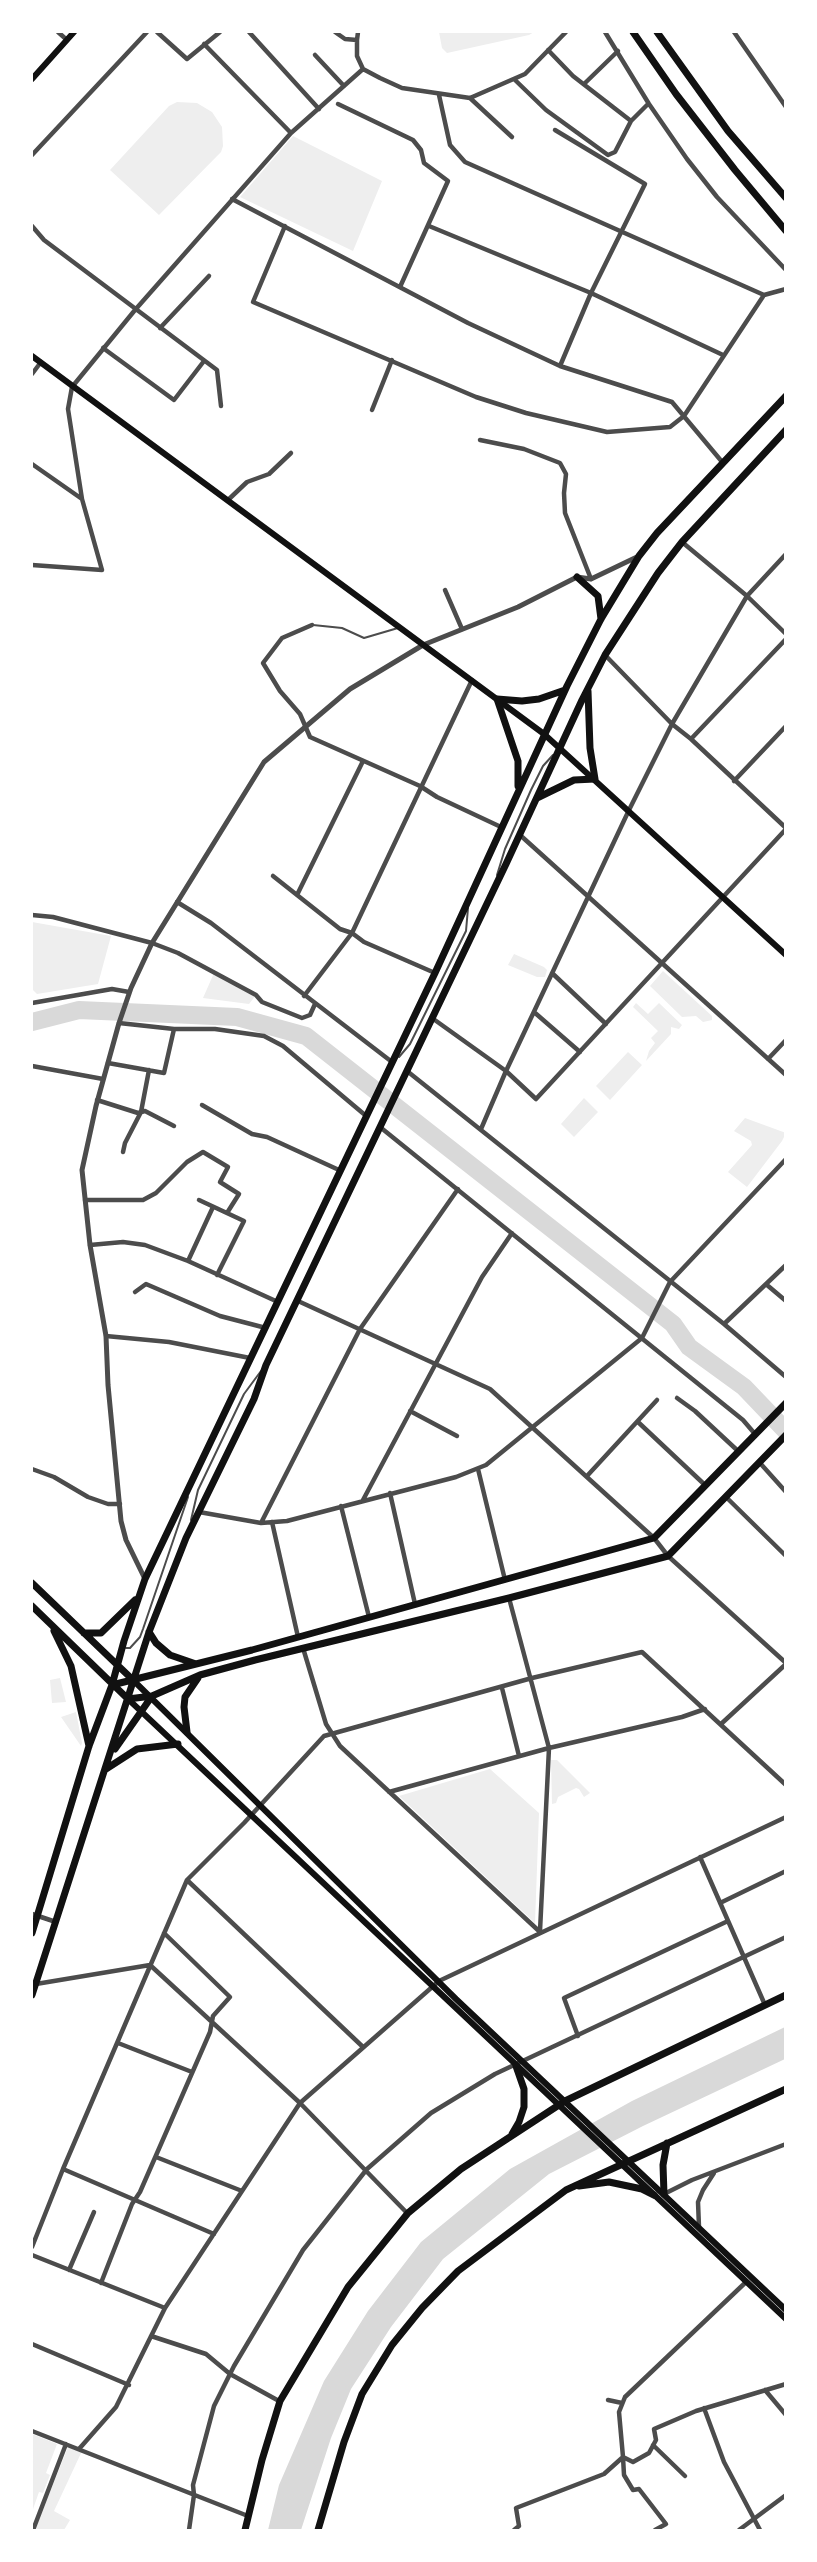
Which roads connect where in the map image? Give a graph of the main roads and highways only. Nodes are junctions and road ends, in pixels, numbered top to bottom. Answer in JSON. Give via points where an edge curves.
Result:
{"nodes":[{"id":1,"x":74,"y":32,"type":"edge"},
{"id":2,"x":633,"y":32,"type":"edge"},
{"id":3,"x":657,"y":32,"type":"edge"},
{"id":4,"x":32,"y":79,"type":"edge"},
{"id":5,"x":786,"y":198,"type":"edge"},
{"id":6,"x":786,"y":231,"type":"edge"},
{"id":7,"x":32,"y":356,"type":"edge"},
{"id":8,"x":786,"y":396,"type":"edge"},
{"id":9,"x":786,"y":430,"type":"edge"},
{"id":10,"x":577,"y":578,"type":"road end"},
{"id":11,"x":601,"y":619,"type":"junction"},
{"id":12,"x":588,"y":688,"type":"junction"},
{"id":13,"x":565,"y":690,"type":"junction"},
{"id":14,"x":497,"y":699,"type":"junction"},
{"id":15,"x":544,"y":734,"type":"junction"},
{"id":16,"x":561,"y":747,"type":"junction"},
{"id":17,"x":595,"y":779,"type":"junction"},
{"id":18,"x":518,"y":790,"type":"junction"},
{"id":19,"x":537,"y":798,"type":"junction"},
{"id":20,"x":786,"y":955,"type":"edge"},
{"id":21,"x":786,"y":1403,"type":"edge"},
{"id":22,"x":786,"y":1435,"type":"edge"},
{"id":23,"x":32,"y":1583,"type":"edge"},
{"id":24,"x":138,"y":1597,"type":"junction"},
{"id":25,"x":32,"y":1606,"type":"edge"},
{"id":26,"x":51,"y":1624,"type":"junction"},
{"id":27,"x":83,"y":1632,"type":"junction"},
{"id":28,"x":149,"y":1632,"type":"junction"},
{"id":29,"x":71,"y":1644,"type":"junction"},
{"id":30,"x":118,"y":1664,"type":"junction"},
{"id":31,"x":197,"y":1664,"type":"junction"},
{"id":32,"x":200,"y":1675,"type":"junction"},
{"id":33,"x":134,"y":1679,"type":"junction"},
{"id":34,"x":112,"y":1685,"type":"junction"},
{"id":35,"x":152,"y":1696,"type":"junction"},
{"id":36,"x":128,"y":1699,"type":"junction"},
{"id":37,"x":142,"y":1712,"type":"junction"},
{"id":38,"x":187,"y":1732,"type":"junction"},
{"id":39,"x":178,"y":1744,"type":"junction"},
{"id":40,"x":89,"y":1746,"type":"junction"},
{"id":41,"x":112,"y":1752,"type":"junction"},
{"id":42,"x":106,"y":1769,"type":"junction"},
{"id":43,"x":33,"y":1915,"type":"edge"},
{"id":44,"x":32,"y":1933,"type":"edge"},
{"id":45,"x":32,"y":1995,"type":"edge"},
{"id":46,"x":786,"y":1996,"type":"edge"},
{"id":47,"x":516,"y":2066,"type":"junction"},
{"id":48,"x":786,"y":2089,"type":"edge"},
{"id":49,"x":564,"y":2106,"type":"junction"},
{"id":50,"x":511,"y":2136,"type":"junction"},
{"id":51,"x":667,"y":2143,"type":"junction"},
{"id":52,"x":622,"y":2159,"type":"junction"},
{"id":53,"x":637,"y":2173,"type":"junction"},
{"id":54,"x":571,"y":2187,"type":"junction"},
{"id":55,"x":664,"y":2194,"type":"junction"},
{"id":56,"x":654,"y":2195,"type":"junction"},
{"id":57,"x":786,"y":2310,"type":"edge"},
{"id":58,"x":786,"y":2319,"type":"edge"},
{"id":59,"x":245,"y":2530,"type":"edge"},
{"id":60,"x":318,"y":2530,"type":"edge"}],
"edges":[{"from":1,"to":4,"type":"main road"},
{"from":2,"to":6,"type":"main road","via":[[726,159]]},
{"from":3,"to":5,"type":"main road","via":[[728,131]]},
{"from":7,"to":14,"type":"main road"},
{"from":8,"to":11,"type":"main road","via":[[657,533]]},
{"from":9,"to":12,"type":"main road","via":[[652,581]]},
{"from":10,"to":11,"type":"main road","via":[[598,596]]},
{"from":11,"to":13,"type":"main road"},
{"from":12,"to":16,"type":"main road"},
{"from":12,"to":17,"type":"main road"},
{"from":13,"to":14,"type":"main road","via":[[539,699]]},
{"from":13,"to":15,"type":"main road"},
{"from":14,"to":15,"type":"main road"},
{"from":14,"to":18,"type":"main road","via":[[518,761]]},
{"from":15,"to":16,"type":"main road"},
{"from":15,"to":18,"type":"main road"},
{"from":16,"to":17,"type":"main road"},
{"from":16,"to":19,"type":"main road"},
{"from":17,"to":19,"type":"main road","via":[[574,780]]},
{"from":17,"to":20,"type":"main road"},
{"from":18,"to":24,"type":"main road"},
{"from":19,"to":28,"type":"main road","via":[[266,1365],[186,1538]]},
{"from":21,"to":31,"type":"main road","via":[[654,1538]]},
{"from":22,"to":32,"type":"main road","via":[[668,1556]]},
{"from":23,"to":27,"type":"main road"},
{"from":24,"to":27,"type":"main road","via":[[102,1633]]},
{"from":24,"to":30,"type":"main road"},
{"from":25,"to":26,"type":"main road"},
{"from":26,"to":29,"type":"main road"},
{"from":26,"to":40,"type":"main road","via":[[71,1667]]},
{"from":27,"to":29,"type":"main road"},
{"from":27,"to":30,"type":"main road"},
{"from":28,"to":31,"type":"main road","via":[[170,1655]]},
{"from":28,"to":33,"type":"main road"},
{"from":29,"to":34,"type":"main road"},
{"from":30,"to":33,"type":"main road"},
{"from":30,"to":34,"type":"main road"},
{"from":31,"to":33,"type":"main road"},
{"from":32,"to":35,"type":"main road"},
{"from":32,"to":38,"type":"main road","via":[[185,1697]]},
{"from":33,"to":34,"type":"main road"},
{"from":33,"to":35,"type":"main road"},
{"from":33,"to":36,"type":"main road"},
{"from":34,"to":36,"type":"main road"},
{"from":34,"to":40,"type":"main road"},
{"from":35,"to":36,"type":"main road"},
{"from":35,"to":37,"type":"main road"},
{"from":35,"to":38,"type":"main road"},
{"from":36,"to":37,"type":"main road"},
{"from":36,"to":41,"type":"main road"},
{"from":37,"to":39,"type":"main road"},
{"from":37,"to":41,"type":"main road"},
{"from":38,"to":39,"type":"main road"},
{"from":38,"to":49,"type":"main road","via":[[524,2061]]},
{"from":39,"to":42,"type":"main road","via":[[137,1749]]},
{"from":39,"to":47,"type":"main road"},
{"from":40,"to":43,"type":"main road"},
{"from":41,"to":42,"type":"main road"},
{"from":42,"to":45,"type":"main road"},
{"from":43,"to":44,"type":"main road"},
{"from":46,"to":49,"type":"main road"},
{"from":47,"to":49,"type":"main road"},
{"from":47,"to":50,"type":"main road","via":[[524,2107]]},
{"from":48,"to":51,"type":"main road"},
{"from":49,"to":50,"type":"main road"},
{"from":49,"to":52,"type":"main road"},
{"from":50,"to":59,"type":"main road","via":[[453,2174],[408,2213],[348,2287],[280,2402]]},
{"from":51,"to":52,"type":"main road"},
{"from":51,"to":55,"type":"main road"},
{"from":52,"to":53,"type":"main road"},
{"from":52,"to":54,"type":"main road"},
{"from":53,"to":55,"type":"main road"},
{"from":53,"to":56,"type":"main road"},
{"from":54,"to":56,"type":"main road","via":[[609,2182]]},
{"from":54,"to":60,"type":"main road","via":[[458,2271],[392,2345],[362,2394]]},
{"from":55,"to":57,"type":"main road"},
{"from":56,"to":58,"type":"main road"}]}
